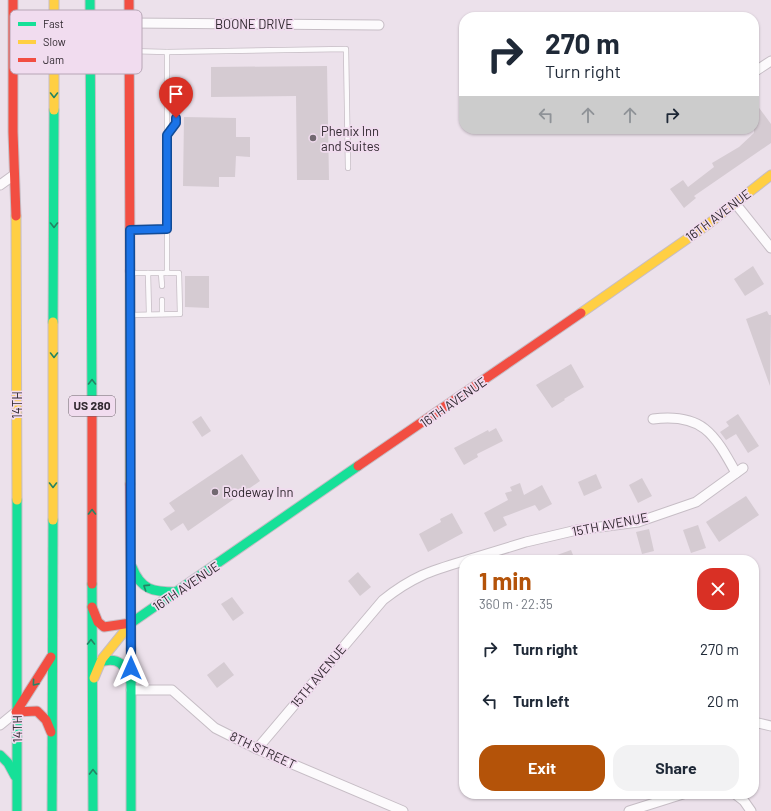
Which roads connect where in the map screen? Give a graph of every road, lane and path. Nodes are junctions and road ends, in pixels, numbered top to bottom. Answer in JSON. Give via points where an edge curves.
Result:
{"nodes":[{"id":1,"x":13,"y":0,"type":"edge"},
{"id":2,"x":90,"y":0,"type":"edge"},
{"id":3,"x":13,"y":10,"type":"edge"},
{"id":4,"x":90,"y":10,"type":"edge"},
{"id":5,"x":142,"y":23,"type":"edge"},
{"id":6,"x":379,"y":25,"type":"dead end"},
{"id":7,"x":142,"y":51,"type":"edge"},
{"id":8,"x":167,"y":52,"type":"junction"},
{"id":9,"x":771,"y":61,"type":"edge"},
{"id":10,"x":759,"y":69,"type":"edge"},
{"id":11,"x":13,"y":74,"type":"edge"},
{"id":12,"x":54,"y":74,"type":"edge"},
{"id":13,"x":90,"y":74,"type":"edge"},
{"id":14,"x":129,"y":74,"type":"edge"},
{"id":15,"x":167,"y":79,"type":"junction"},
{"id":16,"x":176,"y":102,"type":"dead end"},
{"id":17,"x":176,"y":118,"type":"dead end"},
{"id":18,"x":167,"y":135,"type":"junction"},
{"id":19,"x":348,"y":168,"type":"dead end"},
{"id":20,"x":14,"y":175,"type":"junction"},
{"id":21,"x":771,"y":175,"type":"edge"},
{"id":22,"x":0,"y":185,"type":"edge"},
{"id":23,"x":735,"y":203,"type":"junction"},
{"id":24,"x":167,"y":229,"type":"junction"},
{"id":25,"x":130,"y":230,"type":"junction"},
{"id":26,"x":771,"y":248,"type":"edge"},
{"id":27,"x":130,"y":273,"type":"junction"},
{"id":28,"x":148,"y":273,"type":"junction"},
{"id":29,"x":161,"y":273,"type":"junction"},
{"id":30,"x":167,"y":273,"type":"junction"},
{"id":31,"x":162,"y":286,"type":"dead end"},
{"id":32,"x":162,"y":300,"type":"dead end"},
{"id":33,"x":149,"y":314,"type":"junction"},
{"id":34,"x":162,"y":314,"type":"junction"},
{"id":35,"x":130,"y":315,"type":"junction"},
{"id":36,"x":653,"y":419,"type":"dead end"},
{"id":37,"x":482,"y":555,"type":"edge"},
{"id":38,"x":130,"y":562,"type":"junction"},
{"id":39,"x":459,"y":562,"type":"edge"},
{"id":40,"x":176,"y":592,"type":"junction"},
{"id":41,"x":91,"y":604,"type":"junction"},
{"id":42,"x":130,"y":623,"type":"junction"},
{"id":43,"x":52,"y":653,"type":"junction"},
{"id":44,"x":100,"y":662,"type":"junction"},
{"id":45,"x":92,"y":684,"type":"junction"},
{"id":46,"x":131,"y":686,"type":"junction"},
{"id":47,"x":16,"y":712,"type":"junction"},
{"id":48,"x":759,"y":723,"type":"edge"},
{"id":49,"x":0,"y":725,"type":"edge"},
{"id":50,"x":771,"y":726,"type":"edge"},
{"id":51,"x":52,"y":733,"type":"junction"},
{"id":52,"x":257,"y":749,"type":"junction"},
{"id":53,"x":0,"y":755,"type":"edge"},
{"id":54,"x":17,"y":783,"type":"junction"},
{"id":55,"x":667,"y":799,"type":"edge"},
{"id":56,"x":741,"y":799,"type":"edge"},
{"id":57,"x":17,"y":811,"type":"edge"},
{"id":58,"x":52,"y":811,"type":"edge"},
{"id":59,"x":93,"y":811,"type":"edge"},
{"id":60,"x":130,"y":811,"type":"edge"},
{"id":61,"x":403,"y":811,"type":"edge"},
{"id":62,"x":629,"y":811,"type":"edge"},
{"id":63,"x":751,"y":811,"type":"edge"}],
"edges":[{"from":1,"to":3,"type":"main road","name":"14TH"},
{"from":4,"to":2,"type":"main road","number":"US 280","one_way":true},
{"from":5,"to":6,"type":"street","name":"BOONE DRIVE"},
{"from":7,"to":8,"type":"lane"},
{"from":8,"to":15,"type":"lane"},
{"from":8,"to":19,"type":"lane","via":[[346,49]]},
{"from":9,"to":10,"type":"street"},
{"from":11,"to":20,"type":"main road","name":"14TH"},
{"from":12,"to":43,"type":"main road","number":"US 280","one_way":true},
{"from":41,"to":13,"type":"main road","number":"US 280","one_way":true},
{"from":14,"to":25,"type":"main road"},
{"from":15,"to":16,"type":"lane","via":[[176,95]]},
{"from":15,"to":18,"type":"lane"},
{"from":17,"to":18,"type":"lane","via":[[176,123]]},
{"from":18,"to":24,"type":"lane"},
{"from":20,"to":22,"type":"street"},
{"from":20,"to":47,"type":"main road","name":"14TH","via":[[17,249]]},
{"from":21,"to":23,"type":"main road","name":"16TH AVENUE"},
{"from":23,"to":26,"type":"street"},
{"from":23,"to":40,"type":"main road","name":"16TH AVENUE","via":[[543,340]]},
{"from":24,"to":25,"type":"lane"},
{"from":24,"to":30,"type":"lane"},
{"from":25,"to":27,"type":"main road"},
{"from":27,"to":28,"type":"lane"},
{"from":27,"to":35,"type":"main road"},
{"from":28,"to":29,"type":"lane"},
{"from":28,"to":33,"type":"lane"},
{"from":29,"to":30,"type":"lane"},
{"from":29,"to":31,"type":"lane"},
{"from":30,"to":34,"type":"lane","via":[[179,273],[180,314]]},
{"from":32,"to":34,"type":"lane"},
{"from":33,"to":34,"type":"lane"},
{"from":33,"to":35,"type":"lane"},
{"from":35,"to":38,"type":"main road"},
{"from":36,"to":37,"type":"street","name":"15TH AVENUE","via":[[679,417],[701,426],[720,443],[740,471],[696,502],[638,522],[577,530]]},
{"from":40,"to":38,"type":"main road","one_way":true,"via":[[157,592],[146,587],[137,579]]},
{"from":38,"to":42,"type":"main road"},
{"from":39,"to":52,"type":"street","name":"15TH AVENUE","via":[[404,583],[383,600]]},
{"from":40,"to":42,"type":"main road","name":"16TH AVENUE"},
{"from":41,"to":42,"type":"main road","via":[[98,622],[104,627]]},
{"from":45,"to":41,"type":"main road","number":"US 280","one_way":true},
{"from":42,"to":44,"type":"main road"},
{"from":42,"to":46,"type":"main road"},
{"from":43,"to":47,"type":"main road","one_way":true,"via":[[46,669],[23,697]]},
{"from":43,"to":51,"type":"main road","number":"US 280"},
{"from":44,"to":45,"type":"main road"},
{"from":44,"to":46,"type":"main road","via":[[110,659],[119,662],[127,673]]},
{"from":59,"to":45,"type":"main road","number":"US 280","one_way":true},
{"from":46,"to":52,"type":"street","name":"8TH STREET","via":[[172,690],[215,728]]},
{"from":46,"to":60,"type":"main road"},
{"from":47,"to":49,"type":"street"},
{"from":47,"to":51,"type":"main road","via":[[39,712]]},
{"from":47,"to":54,"type":"main road","name":"14TH"},
{"from":48,"to":50,"type":"street"},
{"from":51,"to":58,"type":"main road","number":"US 280"},
{"from":52,"to":61,"type":"street","name":"8TH STREET"},
{"from":53,"to":54,"type":"main road","via":[[11,766]]},
{"from":54,"to":57,"type":"main road","name":"14TH"},
{"from":55,"to":62,"type":"street"},
{"from":56,"to":63,"type":"street"}]}
